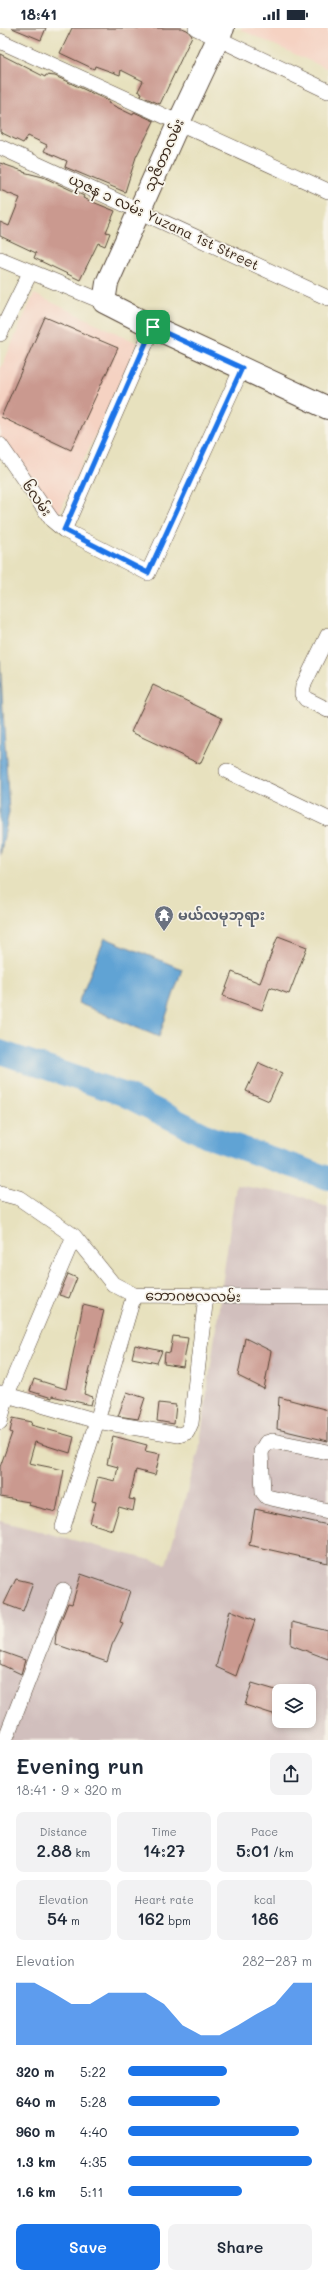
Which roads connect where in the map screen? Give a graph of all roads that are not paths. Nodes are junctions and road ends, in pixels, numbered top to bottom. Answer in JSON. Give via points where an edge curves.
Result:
{"nodes":[{"id":1,"x":196,"y":28,"type":"edge"},
{"id":2,"x":220,"y":33,"type":"edge"},
{"id":3,"x":0,"y":41,"type":"edge"},
{"id":4,"x":328,"y":91,"type":"edge"},
{"id":5,"x":178,"y":124,"type":"junction"},
{"id":6,"x":0,"y":147,"type":"edge"},
{"id":7,"x":328,"y":191,"type":"edge"},
{"id":8,"x":139,"y":210,"type":"junction"},
{"id":9,"x":0,"y":259,"type":"edge"},
{"id":10,"x":30,"y":273,"type":"junction"},
{"id":11,"x":106,"y":293,"type":"junction"},
{"id":12,"x":328,"y":298,"type":"edge"},
{"id":13,"x":153,"y":327,"type":"junction"},
{"id":14,"x":0,"y":334,"type":"edge"},
{"id":15,"x":242,"y":368,"type":"junction"},
{"id":16,"x":328,"y":408,"type":"edge"},
{"id":17,"x":0,"y":444,"type":"edge"},
{"id":18,"x":64,"y":530,"type":"junction"},
{"id":19,"x":328,"y":635,"type":"edge"},
{"id":20,"x":328,"y":710,"type":"edge"},
{"id":21,"x":227,"y":771,"type":"dead end"},
{"id":22,"x":328,"y":819,"type":"edge"},
{"id":23,"x":0,"y":1193,"type":"edge"},
{"id":24,"x":74,"y":1236,"type":"junction"},
{"id":25,"x":134,"y":1295,"type":"junction"},
{"id":26,"x":206,"y":1296,"type":"junction"},
{"id":27,"x":328,"y":1297,"type":"edge"},
{"id":28,"x":4,"y":1393,"type":"edge"},
{"id":29,"x":97,"y":1421,"type":"junction"},
{"id":30,"x":0,"y":1422,"type":"edge"},
{"id":31,"x":328,"y":1452,"type":"edge"},
{"id":32,"x":328,"y":1511,"type":"edge"},
{"id":33,"x":63,"y":1527,"type":"dead end"},
{"id":34,"x":63,"y":1590,"type":"dead end"},
{"id":35,"x":5,"y":1740,"type":"edge"}],
"edges":[{"from":1,"to":2,"type":"street"},
{"from":2,"to":4,"type":"street"},
{"from":2,"to":5,"type":"main road","name":"သုဇိတာလမ်း"},
{"from":3,"to":5,"type":"street"},
{"from":5,"to":7,"type":"street"},
{"from":5,"to":8,"type":"main road","name":"သုဇိတာလမ်း"},
{"from":6,"to":8,"type":"street","name":"ယုဇန ၁ လမ်း Yuzana 1st Street"},
{"from":8,"to":11,"type":"main road","name":"သုဇိတာလမ်း"},
{"from":8,"to":12,"type":"street","name":"ယုဇန ၁ လမ်း Yuzana 1st Street"},
{"from":9,"to":10,"type":"street"},
{"from":10,"to":11,"type":"street"},
{"from":10,"to":14,"type":"street"},
{"from":11,"to":13,"type":"main road"},
{"from":13,"to":15,"type":"main road"},
{"from":13,"to":18,"type":"street"},
{"from":15,"to":16,"type":"main road"},
{"from":15,"to":18,"type":"street","name":"၆လမ်း","via":[[148,573]]},
{"from":17,"to":18,"type":"street","name":"၆လမ်း","via":[[52,520]]},
{"from":19,"to":20,"type":"street","via":[[303,686],[302,694],[306,699]]},
{"from":21,"to":22,"type":"street"},
{"from":23,"to":24,"type":"street","name":"ဘောဂဗလလမ်း","via":[[19,1198]]},
{"from":24,"to":25,"type":"street","name":"ဘောဂဗလလမ်း","via":[[113,1284]]},
{"from":24,"to":28,"type":"street"},
{"from":25,"to":26,"type":"street","name":"ဘောဂဗလလမ်း"},
{"from":25,"to":29,"type":"street"},
{"from":26,"to":27,"type":"street","name":"ဘောဂဗလလမ်း"},
{"from":26,"to":29,"type":"street","via":[[196,1396],[187,1432],[179,1436]]},
{"from":28,"to":29,"type":"street"},
{"from":28,"to":30,"type":"street"},
{"from":29,"to":33,"type":"street"},
{"from":31,"to":32,"type":"street","via":[[273,1441],[266,1443],[261,1452],[261,1479],[263,1492],[267,1497]]},
{"from":34,"to":35,"type":"street"}]}
